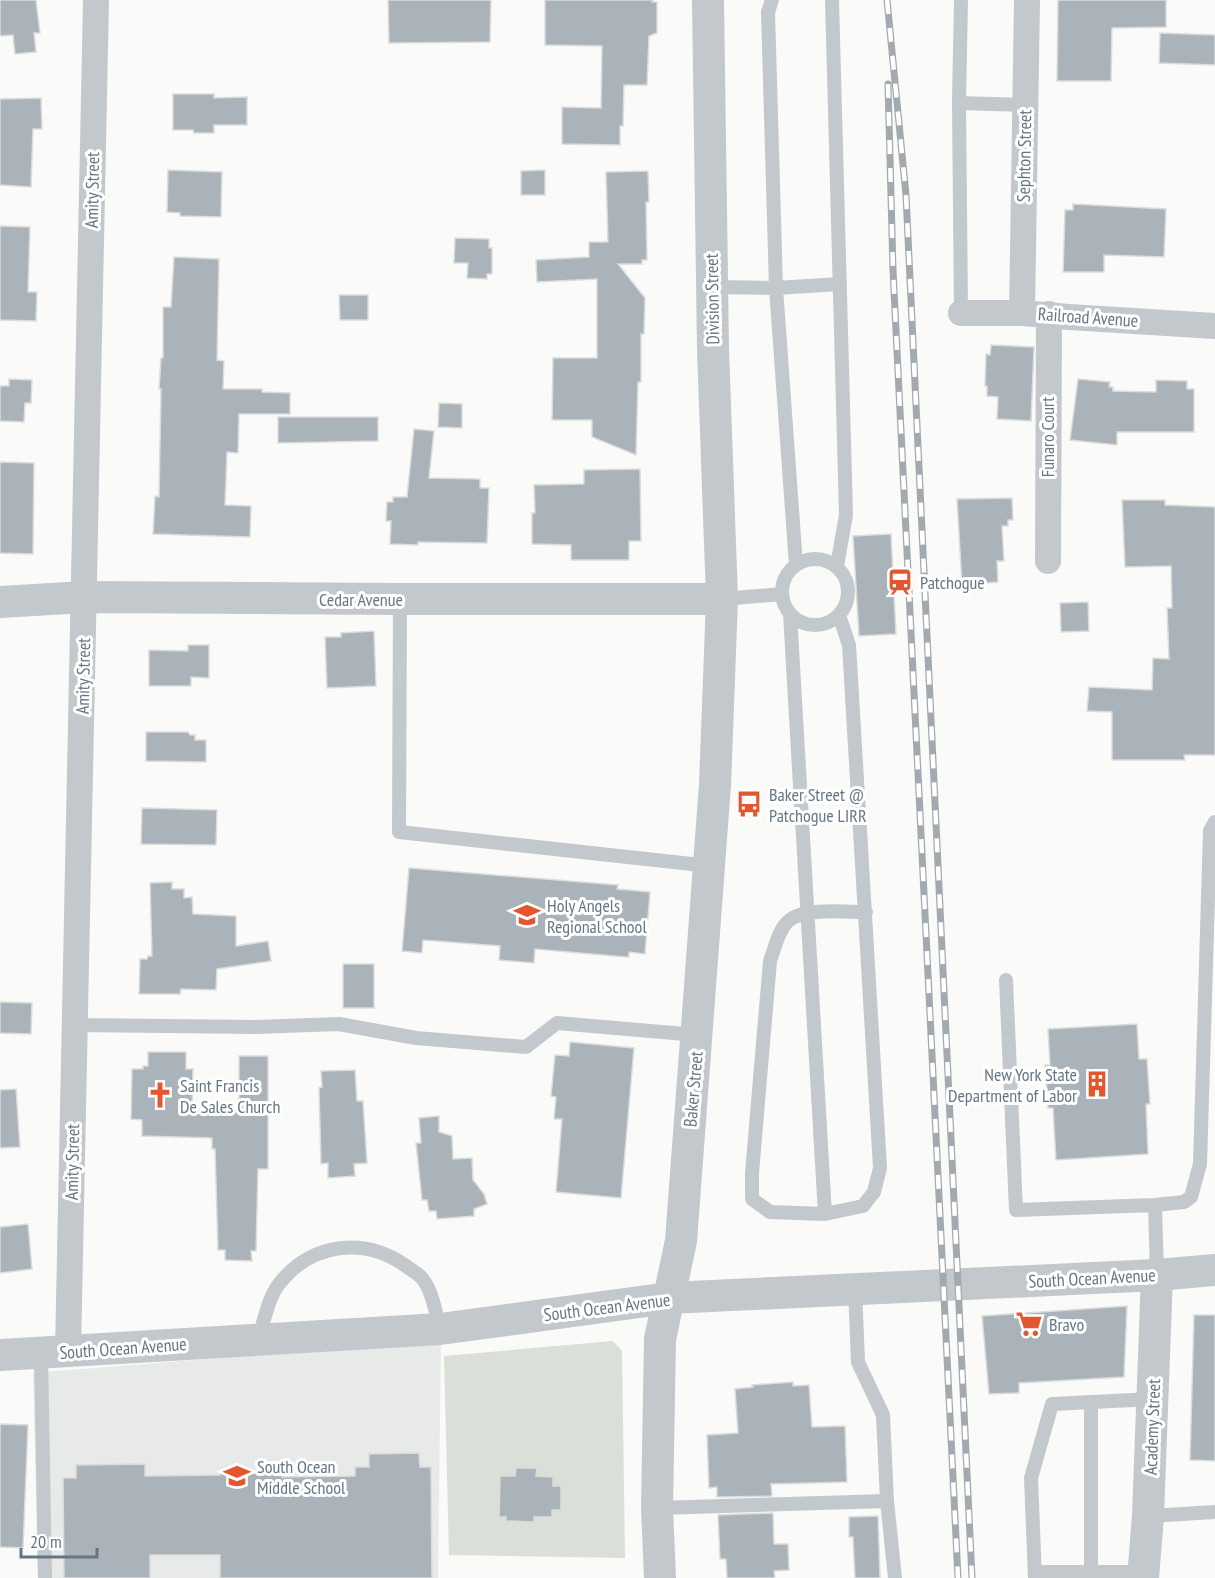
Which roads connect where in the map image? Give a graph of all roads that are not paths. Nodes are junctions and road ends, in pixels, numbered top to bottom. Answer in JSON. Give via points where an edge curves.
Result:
{"nodes":[{"id":1,"x":96,"y":0,"type":"edge"},
{"id":2,"x":708,"y":0,"type":"edge"},
{"id":3,"x":772,"y":0,"type":"edge"},
{"id":4,"x":832,"y":0,"type":"edge"},
{"id":5,"x":961,"y":0,"type":"edge"},
{"id":6,"x":1027,"y":0,"type":"edge"},
{"id":7,"x":958,"y":103,"type":"junction"},
{"id":8,"x":1024,"y":105,"type":"junction"},
{"id":9,"x":840,"y":284,"type":"junction"},
{"id":10,"x":712,"y":287,"type":"junction"},
{"id":11,"x":776,"y":288,"type":"junction"},
{"id":12,"x":961,"y":313,"type":"joint"},
{"id":13,"x":1022,"y":313,"type":"junction"},
{"id":14,"x":1048,"y":314,"type":"junction"},
{"id":15,"x":1215,"y":326,"type":"edge"},
{"id":16,"x":1048,"y":561,"type":"dead end"},
{"id":17,"x":796,"y":565,"type":"junction"},
{"id":18,"x":837,"y":566,"type":"junction"},
{"id":19,"x":782,"y":594,"type":"junction"},
{"id":20,"x":85,"y":597,"type":"junction"},
{"id":21,"x":400,"y":599,"type":"junction"},
{"id":22,"x":722,"y":599,"type":"junction"},
{"id":23,"x":0,"y":602,"type":"edge"},
{"id":24,"x":790,"y":614,"type":"junction"},
{"id":25,"x":839,"y":615,"type":"junction"},
{"id":26,"x":1215,"y":822,"type":"edge"},
{"id":27,"x":710,"y":866,"type":"junction"},
{"id":28,"x":866,"y":912,"type":"junction"},
{"id":29,"x":808,"y":913,"type":"junction"},
{"id":30,"x":1006,"y":980,"type":"dead end"},
{"id":31,"x":75,"y":1025,"type":"junction"},
{"id":32,"x":697,"y":1035,"type":"junction"},
{"id":33,"x":1155,"y":1205,"type":"junction"},
{"id":34,"x":825,"y":1214,"type":"junction"},
{"id":35,"x":1215,"y":1270,"type":"edge"},
{"id":36,"x":1157,"y":1275,"type":"junction"},
{"id":37,"x":855,"y":1288,"type":"junction"},
{"id":38,"x":669,"y":1298,"type":"junction"},
{"id":39,"x":440,"y":1329,"type":"junction"},
{"id":40,"x":258,"y":1340,"type":"junction"},
{"id":41,"x":55,"y":1352,"type":"junction"},
{"id":42,"x":0,"y":1355,"type":"edge"},
{"id":43,"x":1153,"y":1399,"type":"junction"},
{"id":44,"x":1091,"y":1402,"type":"junction"},
{"id":45,"x":887,"y":1501,"type":"junction"},
{"id":46,"x":657,"y":1508,"type":"junction"},
{"id":47,"x":1215,"y":1512,"type":"edge"},
{"id":48,"x":1148,"y":1516,"type":"junction"},
{"id":49,"x":1035,"y":1575,"type":"edge"},
{"id":50,"x":1091,"y":1575,"type":"edge"},
{"id":51,"x":1143,"y":1575,"type":"edge"},
{"id":52,"x":45,"y":1578,"type":"edge"},
{"id":53,"x":660,"y":1578,"type":"edge"},
{"id":54,"x":895,"y":1578,"type":"edge"}],
"edges":[{"from":1,"to":20,"type":"street","name":"Amity Street"},
{"from":2,"to":10,"type":"street","name":"Division Street"},
{"from":3,"to":11,"type":"lane","via":[[768,12]]},
{"from":4,"to":9,"type":"lane"},
{"from":5,"to":7,"type":"lane"},
{"from":6,"to":8,"type":"street","name":"Sephton Street"},
{"from":7,"to":8,"type":"lane"},
{"from":7,"to":12,"type":"lane"},
{"from":8,"to":13,"type":"street","name":"Sephton Street"},
{"from":9,"to":11,"type":"lane"},
{"from":9,"to":18,"type":"lane","via":[[846,515]]},
{"from":10,"to":11,"type":"lane"},
{"from":10,"to":22,"type":"street","name":"Division Street"},
{"from":11,"to":17,"type":"lane"},
{"from":12,"to":13,"type":"street","name":"Railroad Avenue"},
{"from":13,"to":14,"type":"street","name":"Railroad Avenue"},
{"from":14,"to":15,"type":"street","name":"Railroad Avenue"},
{"from":14,"to":16,"type":"street","name":"Funaro Court"},
{"from":17,"to":18,"type":"lane","via":[[817,558]]},
{"from":17,"to":19,"type":"lane","via":[[783,582]]},
{"from":18,"to":25,"type":"lane","via":[[848,584],[848,596]]},
{"from":19,"to":22,"type":"lane"},
{"from":19,"to":24,"type":"lane"},
{"from":20,"to":21,"type":"street","name":"Cedar Avenue"},
{"from":20,"to":23,"type":"street","name":"Cedar Avenue"},
{"from":20,"to":31,"type":"street","name":"Amity Street"},
{"from":21,"to":22,"type":"street","name":"Cedar Avenue"},
{"from":21,"to":27,"type":"lane","via":[[399,832]]},
{"from":22,"to":27,"type":"street","name":"Baker Street"},
{"from":24,"to":25,"type":"lane","via":[[799,621],[820,625]]},
{"from":24,"to":29,"type":"lane"},
{"from":25,"to":28,"type":"lane","via":[[849,645]]},
{"from":26,"to":33,"type":"lane","via":[[1210,831],[1200,1164],[1191,1197],[1184,1202]]},
{"from":27,"to":32,"type":"street","name":"Baker Street"},
{"from":28,"to":29,"type":"lane"},
{"from":28,"to":34,"type":"lane","via":[[880,1168],[874,1192],[863,1206]]},
{"from":29,"to":34,"type":"lane"},
{"from":29,"to":34,"type":"lane","via":[[790,919],[770,961],[753,1199],[770,1212]]},
{"from":30,"to":33,"type":"lane","via":[[1016,1210]]},
{"from":31,"to":32,"type":"lane","via":[[339,1024],[416,1038],[526,1047],[557,1023]]},
{"from":31,"to":41,"type":"street","name":"Amity Street"},
{"from":32,"to":38,"type":"street","name":"Baker Street","via":[[681,1241]]},
{"from":33,"to":36,"type":"lane"},
{"from":35,"to":36,"type":"street","name":"South Ocean Avenue"},
{"from":36,"to":37,"type":"street","name":"South Ocean Avenue"},
{"from":36,"to":43,"type":"street","name":"Academy Street"},
{"from":37,"to":38,"type":"street","name":"South Ocean Avenue"},
{"from":37,"to":45,"type":"lane","via":[[858,1362],[883,1415]]},
{"from":38,"to":39,"type":"street","name":"South Ocean Avenue"},
{"from":38,"to":46,"type":"street","name":"Baker Street","via":[[660,1339]]},
{"from":39,"to":40,"type":"street","name":"South Ocean Avenue"},
{"from":39,"to":40,"type":"lane","via":[[432,1296],[420,1277],[377,1250],[350,1246],[322,1252],[301,1263],[278,1284]]},
{"from":40,"to":41,"type":"street","name":"South Ocean Avenue"},
{"from":41,"to":42,"type":"street","name":"South Ocean Avenue"},
{"from":41,"to":52,"type":"lane"},
{"from":43,"to":44,"type":"lane"},
{"from":43,"to":48,"type":"street","name":"Academy Street"},
{"from":44,"to":49,"type":"lane","via":[[1052,1404],[1031,1478]]},
{"from":44,"to":50,"type":"lane"},
{"from":45,"to":46,"type":"lane"},
{"from":45,"to":54,"type":"lane"},
{"from":46,"to":53,"type":"street","name":"Baker Street"},
{"from":47,"to":48,"type":"lane"},
{"from":48,"to":51,"type":"street","name":"Academy Street"},
{"from":49,"to":50,"type":"lane"},
{"from":50,"to":51,"type":"lane"}]}
